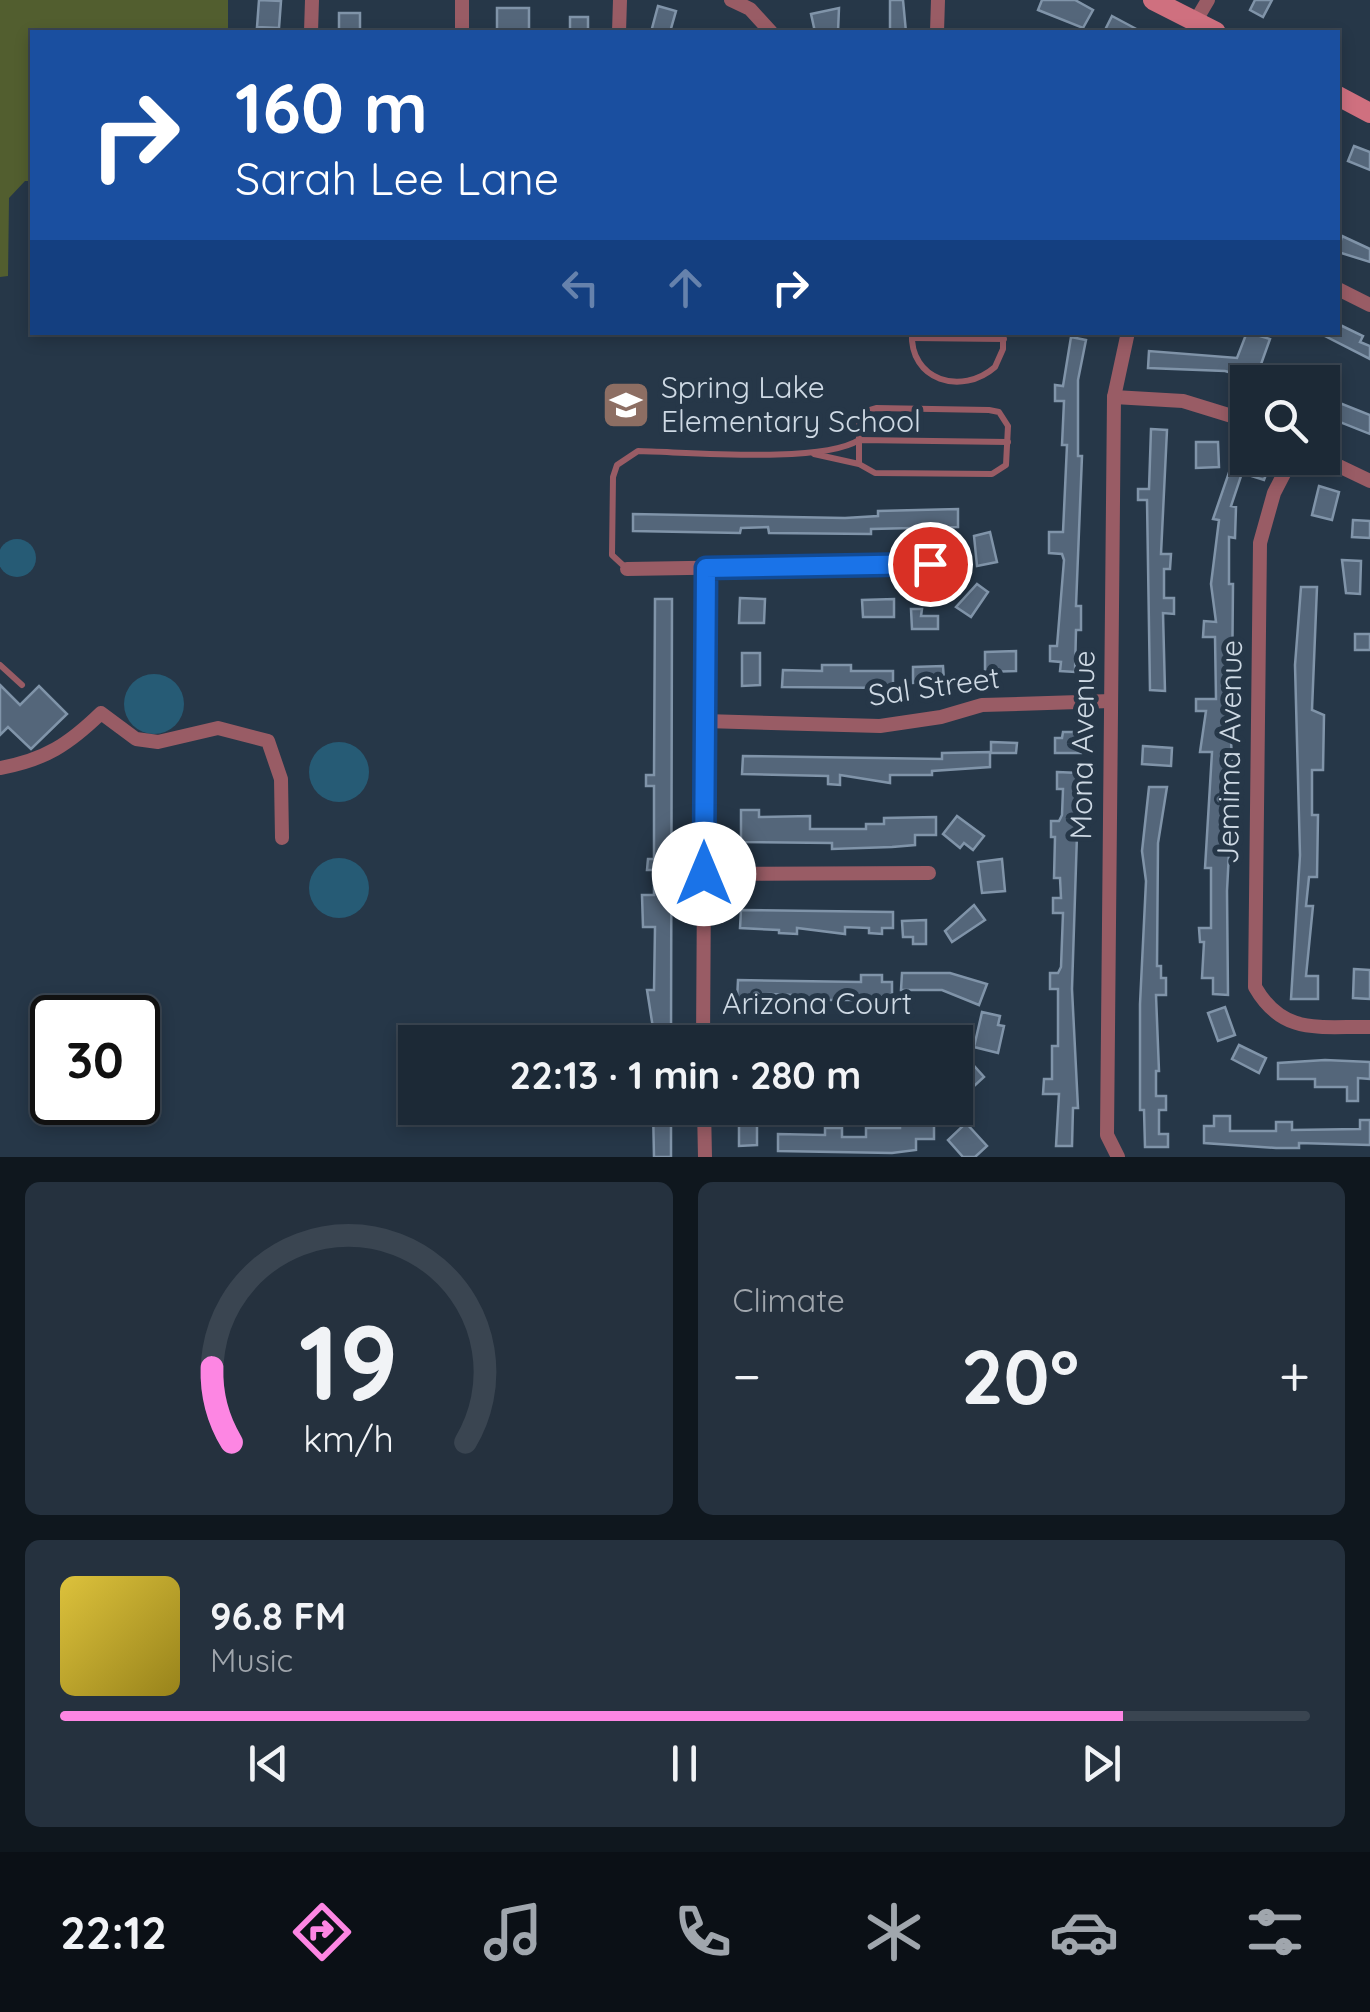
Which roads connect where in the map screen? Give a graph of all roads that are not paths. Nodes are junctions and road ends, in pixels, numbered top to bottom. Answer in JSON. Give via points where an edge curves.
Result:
{"nodes":[{"id":1,"x":312,"y":0,"type":"edge"},
{"id":2,"x":462,"y":0,"type":"edge"},
{"id":3,"x":620,"y":0,"type":"edge"},
{"id":4,"x":732,"y":0,"type":"edge"},
{"id":5,"x":938,"y":0,"type":"edge"},
{"id":6,"x":1153,"y":0,"type":"edge"},
{"id":7,"x":1208,"y":0,"type":"edge"},
{"id":8,"x":1195,"y":22,"type":"junction"},
{"id":9,"x":311,"y":30,"type":"edge"},
{"id":10,"x":462,"y":30,"type":"edge"},
{"id":11,"x":620,"y":30,"type":"edge"},
{"id":12,"x":769,"y":30,"type":"edge"},
{"id":13,"x":937,"y":30,"type":"edge"},
{"id":14,"x":1212,"y":30,"type":"edge"},
{"id":15,"x":1340,"y":97,"type":"edge"},
{"id":16,"x":1370,"y":113,"type":"edge"},
{"id":17,"x":1340,"y":290,"type":"edge"},
{"id":18,"x":1370,"y":305,"type":"edge"},
{"id":19,"x":912,"y":335,"type":"edge"},
{"id":20,"x":1127,"y":335,"type":"edge"},
{"id":21,"x":1003,"y":336,"type":"edge"},
{"id":22,"x":1114,"y":397,"type":"junction"},
{"id":23,"x":1230,"y":415,"type":"edge"},
{"id":24,"x":858,"y":440,"type":"junction"},
{"id":25,"x":1008,"y":442,"type":"junction"},
{"id":26,"x":808,"y":453,"type":"junction"},
{"id":27,"x":859,"y":464,"type":"junction"},
{"id":28,"x":1340,"y":467,"type":"edge"},
{"id":29,"x":1283,"y":475,"type":"edge"},
{"id":30,"x":1370,"y":481,"type":"edge"},
{"id":31,"x":930,"y":564,"type":"dead end"},
{"id":32,"x":627,"y":568,"type":"joint"},
{"id":33,"x":706,"y":568,"type":"junction"},
{"id":34,"x":0,"y":665,"type":"edge"},
{"id":35,"x":22,"y":685,"type":"dead end"},
{"id":36,"x":1111,"y":701,"type":"junction"},
{"id":37,"x":705,"y":721,"type":"junction"},
{"id":38,"x":0,"y":768,"type":"edge"},
{"id":39,"x":282,"y":838,"type":"dead end"},
{"id":40,"x":929,"y":873,"type":"dead end"},
{"id":41,"x":704,"y":874,"type":"junction"},
{"id":42,"x":703,"y":1025,"type":"edge"},
{"id":43,"x":1370,"y":1027,"type":"edge"},
{"id":44,"x":704,"y":1125,"type":"edge"},
{"id":45,"x":705,"y":1157,"type":"edge"},
{"id":46,"x":1118,"y":1157,"type":"edge"}],
"edges":[{"from":1,"to":9,"type":"street"},
{"from":2,"to":10,"type":"street"},
{"from":3,"to":11,"type":"street"},
{"from":4,"to":12,"type":"street"},
{"from":5,"to":13,"type":"street"},
{"from":6,"to":8,"type":"street"},
{"from":7,"to":8,"type":"street"},
{"from":8,"to":14,"type":"street"},
{"from":15,"to":16,"type":"street"},
{"from":17,"to":18,"type":"street"},
{"from":19,"to":21,"type":"lane"},
{"from":19,"to":21,"type":"lane","via":[[922,368],[934,378],[963,383],[995,367]]},
{"from":20,"to":22,"type":"street","name":"Mona Avenue"},
{"from":22,"to":23,"type":"street","via":[[1183,401]]},
{"from":22,"to":36,"type":"street","name":"Mona Avenue"},
{"from":24,"to":25,"type":"lane"},
{"from":24,"to":25,"type":"lane","via":[[859,422],[876,408],[999,412]]},
{"from":24,"to":26,"type":"lane","via":[[840,450]]},
{"from":24,"to":27,"type":"lane"},
{"from":25,"to":27,"type":"lane","via":[[1006,466],[992,474],[875,473]]},
{"from":26,"to":27,"type":"lane"},
{"from":26,"to":32,"type":"lane","via":[[638,451],[626,457],[613,477],[612,554]]},
{"from":28,"to":30,"type":"street"},
{"from":29,"to":43,"type":"street","name":"Jemima Avenue","via":[[1260,543],[1255,986],[1268,1009],[1305,1026]]},
{"from":31,"to":33,"type":"street"},
{"from":32,"to":33,"type":"street"},
{"from":33,"to":37,"type":"street"},
{"from":34,"to":35,"type":"lane"},
{"from":36,"to":37,"type":"street","name":"Sal Street","via":[[982,705],[880,726]]},
{"from":36,"to":46,"type":"street","name":"Mona Avenue","via":[[1107,1135]]},
{"from":37,"to":41,"type":"street"},
{"from":38,"to":39,"type":"street","via":[[35,762],[66,746],[101,712],[136,740],[158,742],[218,728],[250,734],[268,741],[278,758]]},
{"from":40,"to":41,"type":"street"},
{"from":41,"to":42,"type":"street"},
{"from":44,"to":45,"type":"street"}]}
